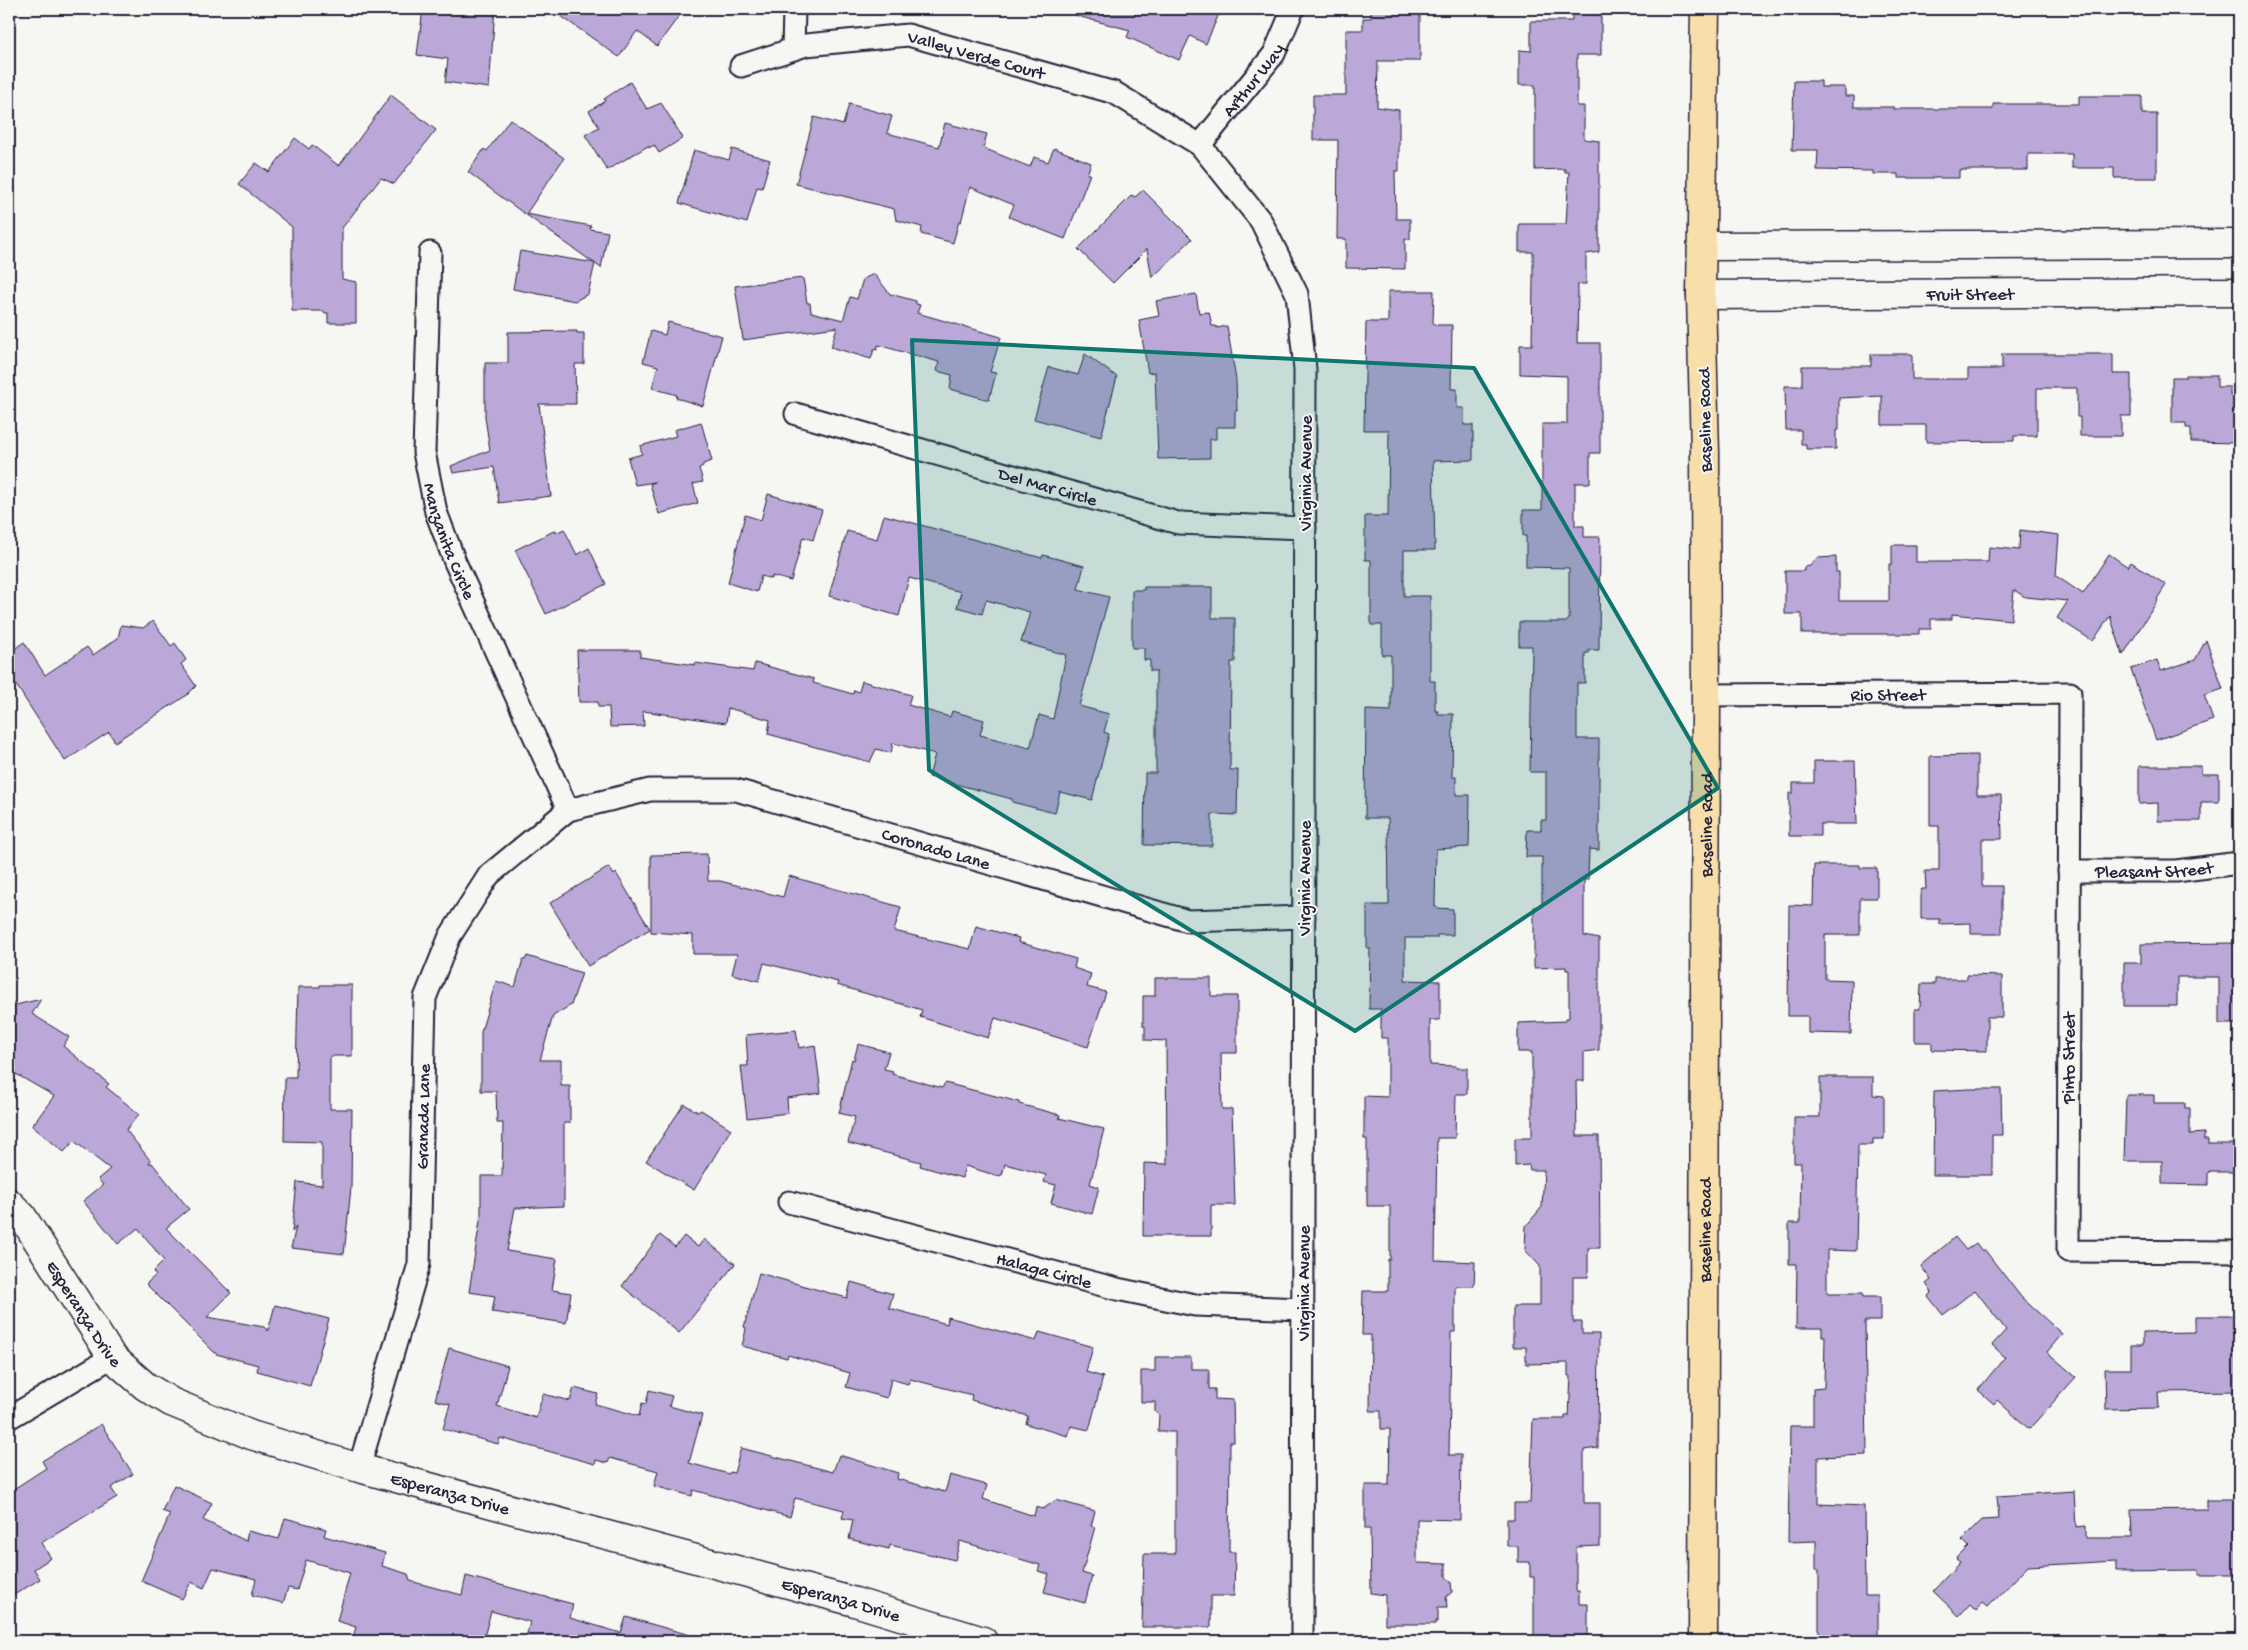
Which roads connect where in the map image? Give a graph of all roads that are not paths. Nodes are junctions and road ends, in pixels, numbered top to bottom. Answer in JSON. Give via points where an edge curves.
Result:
{"nodes":[{"id":1,"x":794,"y":9,"type":"edge"},
{"id":2,"x":1293,"y":9,"type":"edge"},
{"id":3,"x":1705,"y":9,"type":"edge"},
{"id":4,"x":793,"y":49,"type":"junction"},
{"id":5,"x":742,"y":66,"type":"dead end"},
{"id":6,"x":1200,"y":145,"type":"junction"},
{"id":7,"x":2239,"y":244,"type":"edge"},
{"id":8,"x":1702,"y":246,"type":"junction"},
{"id":9,"x":430,"y":253,"type":"dead end"},
{"id":10,"x":2239,"y":292,"type":"edge"},
{"id":11,"x":1701,"y":295,"type":"junction"},
{"id":12,"x":796,"y":414,"type":"dead end"},
{"id":13,"x":1305,"y":528,"type":"junction"},
{"id":14,"x":2070,"y":693,"type":"joint"},
{"id":15,"x":1706,"y":695,"type":"junction"},
{"id":16,"x":568,"y":810,"type":"junction"},
{"id":17,"x":2239,"y":863,"type":"edge"},
{"id":18,"x":2069,"y":871,"type":"junction"},
{"id":19,"x":1304,"y":917,"type":"junction"},
{"id":20,"x":789,"y":1202,"type":"dead end"},
{"id":21,"x":9,"y":1203,"type":"edge"},
{"id":22,"x":2239,"y":1252,"type":"edge"},
{"id":23,"x":1303,"y":1309,"type":"junction"},
{"id":24,"x":112,"y":1357,"type":"junction"},
{"id":25,"x":9,"y":1418,"type":"edge"},
{"id":26,"x":359,"y":1468,"type":"junction"},
{"id":27,"x":982,"y":1641,"type":"edge"},
{"id":28,"x":1302,"y":1641,"type":"edge"},
{"id":29,"x":1703,"y":1641,"type":"edge"}],
"edges":[{"from":1,"to":4,"type":"street"},
{"from":2,"to":6,"type":"street","name":"Arthur Way","via":[[1274,54]]},
{"from":3,"to":8,"type":"main road","name":"Baseline Road"},
{"from":4,"to":5,"type":"street","name":"Valley Verde Court"},
{"from":4,"to":6,"type":"street","name":"Valley Verde Court","via":[[908,35],[1115,93]]},
{"from":6,"to":13,"type":"street","name":"Virginia Avenue","via":[[1261,221],[1296,294],[1305,369]]},
{"from":7,"to":8,"type":"main road"},
{"from":8,"to":11,"type":"main road","name":"Baseline Road"},
{"from":9,"to":16,"type":"street","name":"Manzanita Circle","via":[[424,452],[436,512],[455,562]]},
{"from":10,"to":11,"type":"main road","name":"Fruit Street"},
{"from":11,"to":15,"type":"main road","name":"Baseline Road"},
{"from":12,"to":13,"type":"street","name":"Del Mar Circle","via":[[1178,524]]},
{"from":13,"to":19,"type":"street","name":"Virginia Avenue"},
{"from":14,"to":15,"type":"street","name":"Rio Street"},
{"from":14,"to":18,"type":"street","name":"Pinto Street"},
{"from":15,"to":29,"type":"main road","name":"Baseline Road"},
{"from":16,"to":19,"type":"street","name":"Coronado Lane","via":[[650,790],[736,790],[1188,922]]},
{"from":16,"to":26,"type":"street","name":"Granada Lane","via":[[489,875],[450,936],[425,998],[419,1264]]},
{"from":17,"to":18,"type":"street","name":"Pleasant Street","via":[[2176,871]]},
{"from":18,"to":22,"type":"street","name":"Pinto Street","via":[[2068,1251]]},
{"from":19,"to":23,"type":"street","name":"Virginia Avenue"},
{"from":20,"to":23,"type":"street","name":"Halaga Circle","via":[[1117,1288],[1195,1305]]},
{"from":21,"to":24,"type":"main road","name":"Esperanza Drive","via":[[22,1216]]},
{"from":23,"to":28,"type":"street","name":"Virginia Avenue"},
{"from":24,"to":25,"type":"street"},
{"from":24,"to":26,"type":"main road","name":"Esperanza Drive","via":[[145,1386],[170,1402],[251,1435]]},
{"from":26,"to":27,"type":"main road","name":"Esperanza Drive","via":[[855,1602]]}]}
